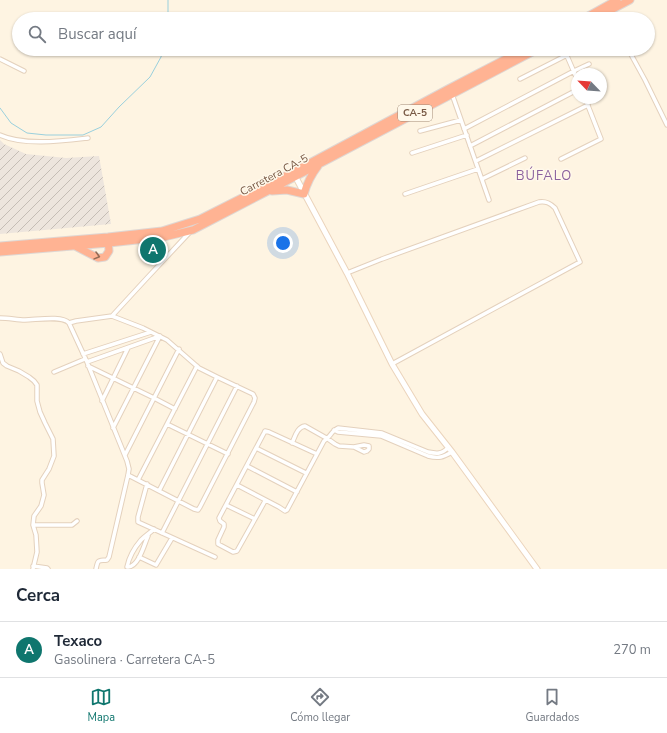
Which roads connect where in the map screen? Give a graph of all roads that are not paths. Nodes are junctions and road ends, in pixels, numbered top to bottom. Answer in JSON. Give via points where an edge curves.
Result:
{"nodes":[{"id":1,"x":618,"y":0,"type":"edge"},
{"id":2,"x":630,"y":0,"type":"edge"},
{"id":3,"x":596,"y":12,"type":"edge"},
{"id":4,"x":614,"y":12,"type":"edge"},
{"id":5,"x":511,"y":56,"type":"edge"},
{"id":6,"x":523,"y":56,"type":"edge"},
{"id":7,"x":565,"y":56,"type":"edge"},
{"id":8,"x":567,"y":56,"type":"edge"},
{"id":9,"x":632,"y":56,"type":"edge"},
{"id":10,"x":0,"y":59,"type":"edge"},
{"id":11,"x":589,"y":64,"type":"dead end"},
{"id":12,"x":573,"y":68,"type":"edge"},
{"id":13,"x":580,"y":68,"type":"edge"},
{"id":14,"x":24,"y":70,"type":"dead end"},
{"id":15,"x":571,"y":73,"type":"edge"},
{"id":16,"x":520,"y":79,"type":"dead end"},
{"id":17,"x":571,"y":93,"type":"edge"},
{"id":18,"x":452,"y":94,"type":"junction"},
{"id":19,"x":588,"y":105,"type":"joint"},
{"id":20,"x":461,"y":120,"type":"junction"},
{"id":21,"x":667,"y":126,"type":"edge"},
{"id":22,"x":464,"y":129,"type":"junction"},
{"id":23,"x":420,"y":131,"type":"dead end"},
{"id":24,"x":0,"y":135,"type":"edge"},
{"id":25,"x":467,"y":135,"type":"junction"},
{"id":26,"x":88,"y":138,"type":"dead end"},
{"id":27,"x":470,"y":146,"type":"junction"},
{"id":28,"x":412,"y":153,"type":"dead end"},
{"id":29,"x":525,"y":158,"type":"dead end"},
{"id":30,"x":561,"y":159,"type":"dead end"},
{"id":31,"x":476,"y":161,"type":"junction"},
{"id":32,"x":321,"y":163,"type":"junction"},
{"id":33,"x":478,"y":169,"type":"junction"},
{"id":34,"x":294,"y":174,"type":"junction"},
{"id":35,"x":482,"y":180,"type":"junction"},
{"id":36,"x":268,"y":191,"type":"junction"},
{"id":37,"x":304,"y":194,"type":"junction"},
{"id":38,"x":405,"y":194,"type":"dead end"},
{"id":39,"x":490,"y":200,"type":"dead end"},
{"id":40,"x":193,"y":230,"type":"junction"},
{"id":41,"x":109,"y":240,"type":"junction"},
{"id":42,"x":0,"y":246,"type":"edge"},
{"id":43,"x":75,"y":246,"type":"junction"},
{"id":44,"x":0,"y":252,"type":"edge"},
{"id":45,"x":347,"y":273,"type":"junction"},
{"id":46,"x":112,"y":316,"type":"junction"},
{"id":47,"x":0,"y":318,"type":"edge"},
{"id":48,"x":68,"y":323,"type":"junction"},
{"id":49,"x":151,"y":332,"type":"junction"},
{"id":50,"x":160,"y":336,"type":"junction"},
{"id":51,"x":128,"y":348,"type":"junction"},
{"id":52,"x":179,"y":349,"type":"junction"},
{"id":53,"x":0,"y":354,"type":"edge"},
{"id":54,"x":83,"y":354,"type":"junction"},
{"id":55,"x":86,"y":362,"type":"junction"},
{"id":56,"x":392,"y":364,"type":"junction"},
{"id":57,"x":197,"y":366,"type":"junction"},
{"id":58,"x":54,"y":372,"type":"dead end"},
{"id":59,"x":217,"y":377,"type":"junction"},
{"id":60,"x":114,"y":378,"type":"junction"},
{"id":61,"x":237,"y":386,"type":"junction"},
{"id":62,"x":133,"y":388,"type":"junction"},
{"id":63,"x":154,"y":398,"type":"junction"},
{"id":64,"x":102,"y":401,"type":"junction"},
{"id":65,"x":175,"y":409,"type":"junction"},
{"id":66,"x":167,"y":424,"type":"junction"},
{"id":67,"x":113,"y":428,"type":"junction"},
{"id":68,"x":334,"y":430,"type":"junction"},
{"id":69,"x":188,"y":434,"type":"junction"},
{"id":70,"x":328,"y":439,"type":"junction"},
{"id":71,"x":292,"y":443,"type":"junction"},
{"id":72,"x":208,"y":444,"type":"junction"},
{"id":73,"x":354,"y":447,"type":"dead end"},
{"id":74,"x":256,"y":448,"type":"junction"},
{"id":75,"x":448,"y":448,"type":"junction"},
{"id":76,"x":452,"y":452,"type":"junction"},
{"id":77,"x":228,"y":454,"type":"junction"},
{"id":78,"x":316,"y":454,"type":"junction"},
{"id":79,"x":125,"y":455,"type":"junction"},
{"id":80,"x":247,"y":466,"type":"junction"},
{"id":81,"x":306,"y":473,"type":"junction"},
{"id":82,"x":128,"y":475,"type":"junction"},
{"id":83,"x":138,"y":480,"type":"junction"},
{"id":84,"x":147,"y":484,"type":"junction"},
{"id":85,"x":237,"y":486,"type":"junction"},
{"id":86,"x":159,"y":491,"type":"junction"},
{"id":87,"x":297,"y":492,"type":"junction"},
{"id":88,"x":265,"y":500,"type":"junction"},
{"id":89,"x":178,"y":501,"type":"junction"},
{"id":90,"x":226,"y":505,"type":"junction"},
{"id":91,"x":255,"y":520,"type":"junction"},
{"id":92,"x":77,"y":521,"type":"dead end"},
{"id":93,"x":33,"y":525,"type":"junction"},
{"id":94,"x":154,"y":529,"type":"junction"},
{"id":95,"x":162,"y":533,"type":"junction"},
{"id":96,"x":148,"y":536,"type":"junction"},
{"id":97,"x":172,"y":538,"type":"junction"},
{"id":98,"x":139,"y":557,"type":"junction"},
{"id":99,"x":214,"y":557,"type":"dead end"},
{"id":100,"x":33,"y":568,"type":"edge"},
{"id":101,"x":48,"y":569,"type":"edge"},
{"id":102,"x":96,"y":569,"type":"edge"},
{"id":103,"x":537,"y":569,"type":"edge"}],
"edges":[{"from":1,"to":3,"type":"highway"},
{"from":2,"to":4,"type":"highway"},
{"from":5,"to":34,"type":"highway","name":"Carretera CA-5","number":"CA-5"},
{"from":6,"to":18,"type":"highway","name":"Carretera CA-5","number":"CA-5"},
{"from":7,"to":16,"type":"street"},
{"from":8,"to":12,"type":"street"},
{"from":9,"to":21,"type":"street"},
{"from":10,"to":14,"type":"street"},
{"from":11,"to":13,"type":"street"},
{"from":15,"to":22,"type":"street"},
{"from":17,"to":27,"type":"street"},
{"from":18,"to":20,"type":"street"},
{"from":18,"to":32,"type":"highway","name":"Carretera CA-5","number":"CA-5"},
{"from":19,"to":30,"type":"street","via":[[601,139]]},
{"from":19,"to":31,"type":"street"},
{"from":20,"to":22,"type":"street"},
{"from":20,"to":23,"type":"street"},
{"from":22,"to":25,"type":"street"},
{"from":24,"to":26,"type":"street","via":[[11,139],[41,142]]},
{"from":25,"to":27,"type":"street"},
{"from":25,"to":28,"type":"street"},
{"from":27,"to":31,"type":"street"},
{"from":29,"to":35,"type":"street"},
{"from":31,"to":33,"type":"street"},
{"from":32,"to":34,"type":"highway","name":"Carretera CA-5","number":"CA-5"},
{"from":32,"to":37,"type":"highway","via":[[306,185]]},
{"from":33,"to":35,"type":"street"},
{"from":33,"to":38,"type":"street"},
{"from":34,"to":36,"type":"highway","name":"Carretera CA-5","number":"CA-5"},
{"from":34,"to":37,"type":"main road"},
{"from":34,"to":41,"type":"highway","name":"Carretera CA-5","number":"CA-5","via":[[200,220],[162,231]]},
{"from":35,"to":39,"type":"street"},
{"from":36,"to":37,"type":"highway","via":[[287,190]]},
{"from":36,"to":40,"type":"highway","name":"Carretera CA-5","number":"CA-5"},
{"from":37,"to":45,"type":"main road"},
{"from":40,"to":41,"type":"highway","name":"Carretera CA-5","number":"CA-5","via":[[164,237]]},
{"from":40,"to":46,"type":"street"},
{"from":41,"to":42,"type":"highway","name":"Carretera CA-5","number":"CA-5"},
{"from":41,"to":43,"type":"highway","name":"Carretera CA-5","number":"CA-5"},
{"from":43,"to":41,"type":"highway","one_way":true,"via":[[102,258],[108,254]]},
{"from":43,"to":44,"type":"highway","name":"Carretera CA-5","number":"CA-5"},
{"from":45,"to":56,"type":"main road"},
{"from":45,"to":56,"type":"street","via":[[539,202],[548,202],[555,208],[580,262]]},
{"from":46,"to":48,"type":"street"},
{"from":46,"to":49,"type":"street"},
{"from":47,"to":48,"type":"street","via":[[58,319],[66,320]]},
{"from":48,"to":54,"type":"street"},
{"from":49,"to":50,"type":"street"},
{"from":49,"to":54,"type":"street"},
{"from":50,"to":51,"type":"street"},
{"from":50,"to":52,"type":"street"},
{"from":50,"to":62,"type":"street"},
{"from":51,"to":55,"type":"street"},
{"from":51,"to":60,"type":"street"},
{"from":52,"to":57,"type":"street"},
{"from":52,"to":63,"type":"street"},
{"from":53,"to":93,"type":"street","via":[[3,363],[29,377],[37,385],[40,412],[53,439],[54,456],[42,480],[44,495],[34,516]]},
{"from":54,"to":55,"type":"street"},
{"from":55,"to":58,"type":"street"},
{"from":55,"to":60,"type":"street"},
{"from":55,"to":64,"type":"street"},
{"from":56,"to":75,"type":"main road","via":[[422,414]]},
{"from":57,"to":59,"type":"street"},
{"from":57,"to":65,"type":"street"},
{"from":59,"to":61,"type":"street"},
{"from":59,"to":69,"type":"street"},
{"from":60,"to":62,"type":"street"},
{"from":60,"to":64,"type":"street"},
{"from":61,"to":72,"type":"street"},
{"from":61,"to":77,"type":"street","via":[[253,394],[255,398]]},
{"from":62,"to":63,"type":"street"},
{"from":62,"to":67,"type":"street"},
{"from":63,"to":65,"type":"street"},
{"from":63,"to":79,"type":"street"},
{"from":64,"to":67,"type":"street"},
{"from":65,"to":66,"type":"street"},
{"from":66,"to":69,"type":"street"},
{"from":66,"to":83,"type":"street"},
{"from":67,"to":79,"type":"street"},
{"from":68,"to":70,"type":"street"},
{"from":68,"to":75,"type":"street","via":[[338,428],[376,432],[436,454]]},
{"from":68,"to":76,"type":"street","via":[[381,436],[436,458]]},
{"from":69,"to":72,"type":"street"},
{"from":69,"to":86,"type":"street"},
{"from":70,"to":71,"type":"street","via":[[303,426]]},
{"from":70,"to":73,"type":"street","via":[[339,446]]},
{"from":70,"to":78,"type":"street"},
{"from":71,"to":74,"type":"street","via":[[267,431]]},
{"from":71,"to":78,"type":"street"},
{"from":72,"to":77,"type":"street"},
{"from":72,"to":89,"type":"street"},
{"from":74,"to":80,"type":"street"},
{"from":74,"to":81,"type":"street"},
{"from":75,"to":76,"type":"main road"},
{"from":76,"to":103,"type":"main road"},
{"from":77,"to":89,"type":"street","via":[[199,509],[196,510]]},
{"from":78,"to":81,"type":"street"},
{"from":79,"to":82,"type":"street"},
{"from":80,"to":85,"type":"street"},
{"from":80,"to":87,"type":"street"},
{"from":81,"to":87,"type":"street"},
{"from":82,"to":83,"type":"street"},
{"from":82,"to":102,"type":"street","via":[[109,557],[100,560]]},
{"from":83,"to":84,"type":"street"},
{"from":84,"to":86,"type":"street"},
{"from":84,"to":94,"type":"street","via":[[137,518],[140,523]]},
{"from":85,"to":88,"type":"street"},
{"from":85,"to":90,"type":"street"},
{"from":86,"to":89,"type":"street"},
{"from":87,"to":88,"type":"street","via":[[287,510]]},
{"from":88,"to":91,"type":"street"},
{"from":89,"to":95,"type":"street"},
{"from":90,"to":91,"type":"street"},
{"from":90,"to":91,"type":"street","via":[[219,518],[224,524],[218,542],[220,546],[236,552]]},
{"from":92,"to":93,"type":"street","via":[[72,525]]},
{"from":93,"to":100,"type":"street","via":[[37,552]]},
{"from":94,"to":95,"type":"street"},
{"from":94,"to":96,"type":"street"},
{"from":95,"to":97,"type":"street"},
{"from":96,"to":98,"type":"street"},
{"from":96,"to":98,"type":"street","via":[[134,551],[128,567]]},
{"from":97,"to":98,"type":"street","via":[[156,564]]},
{"from":97,"to":99,"type":"street"},
{"from":100,"to":101,"type":"street"}]}
